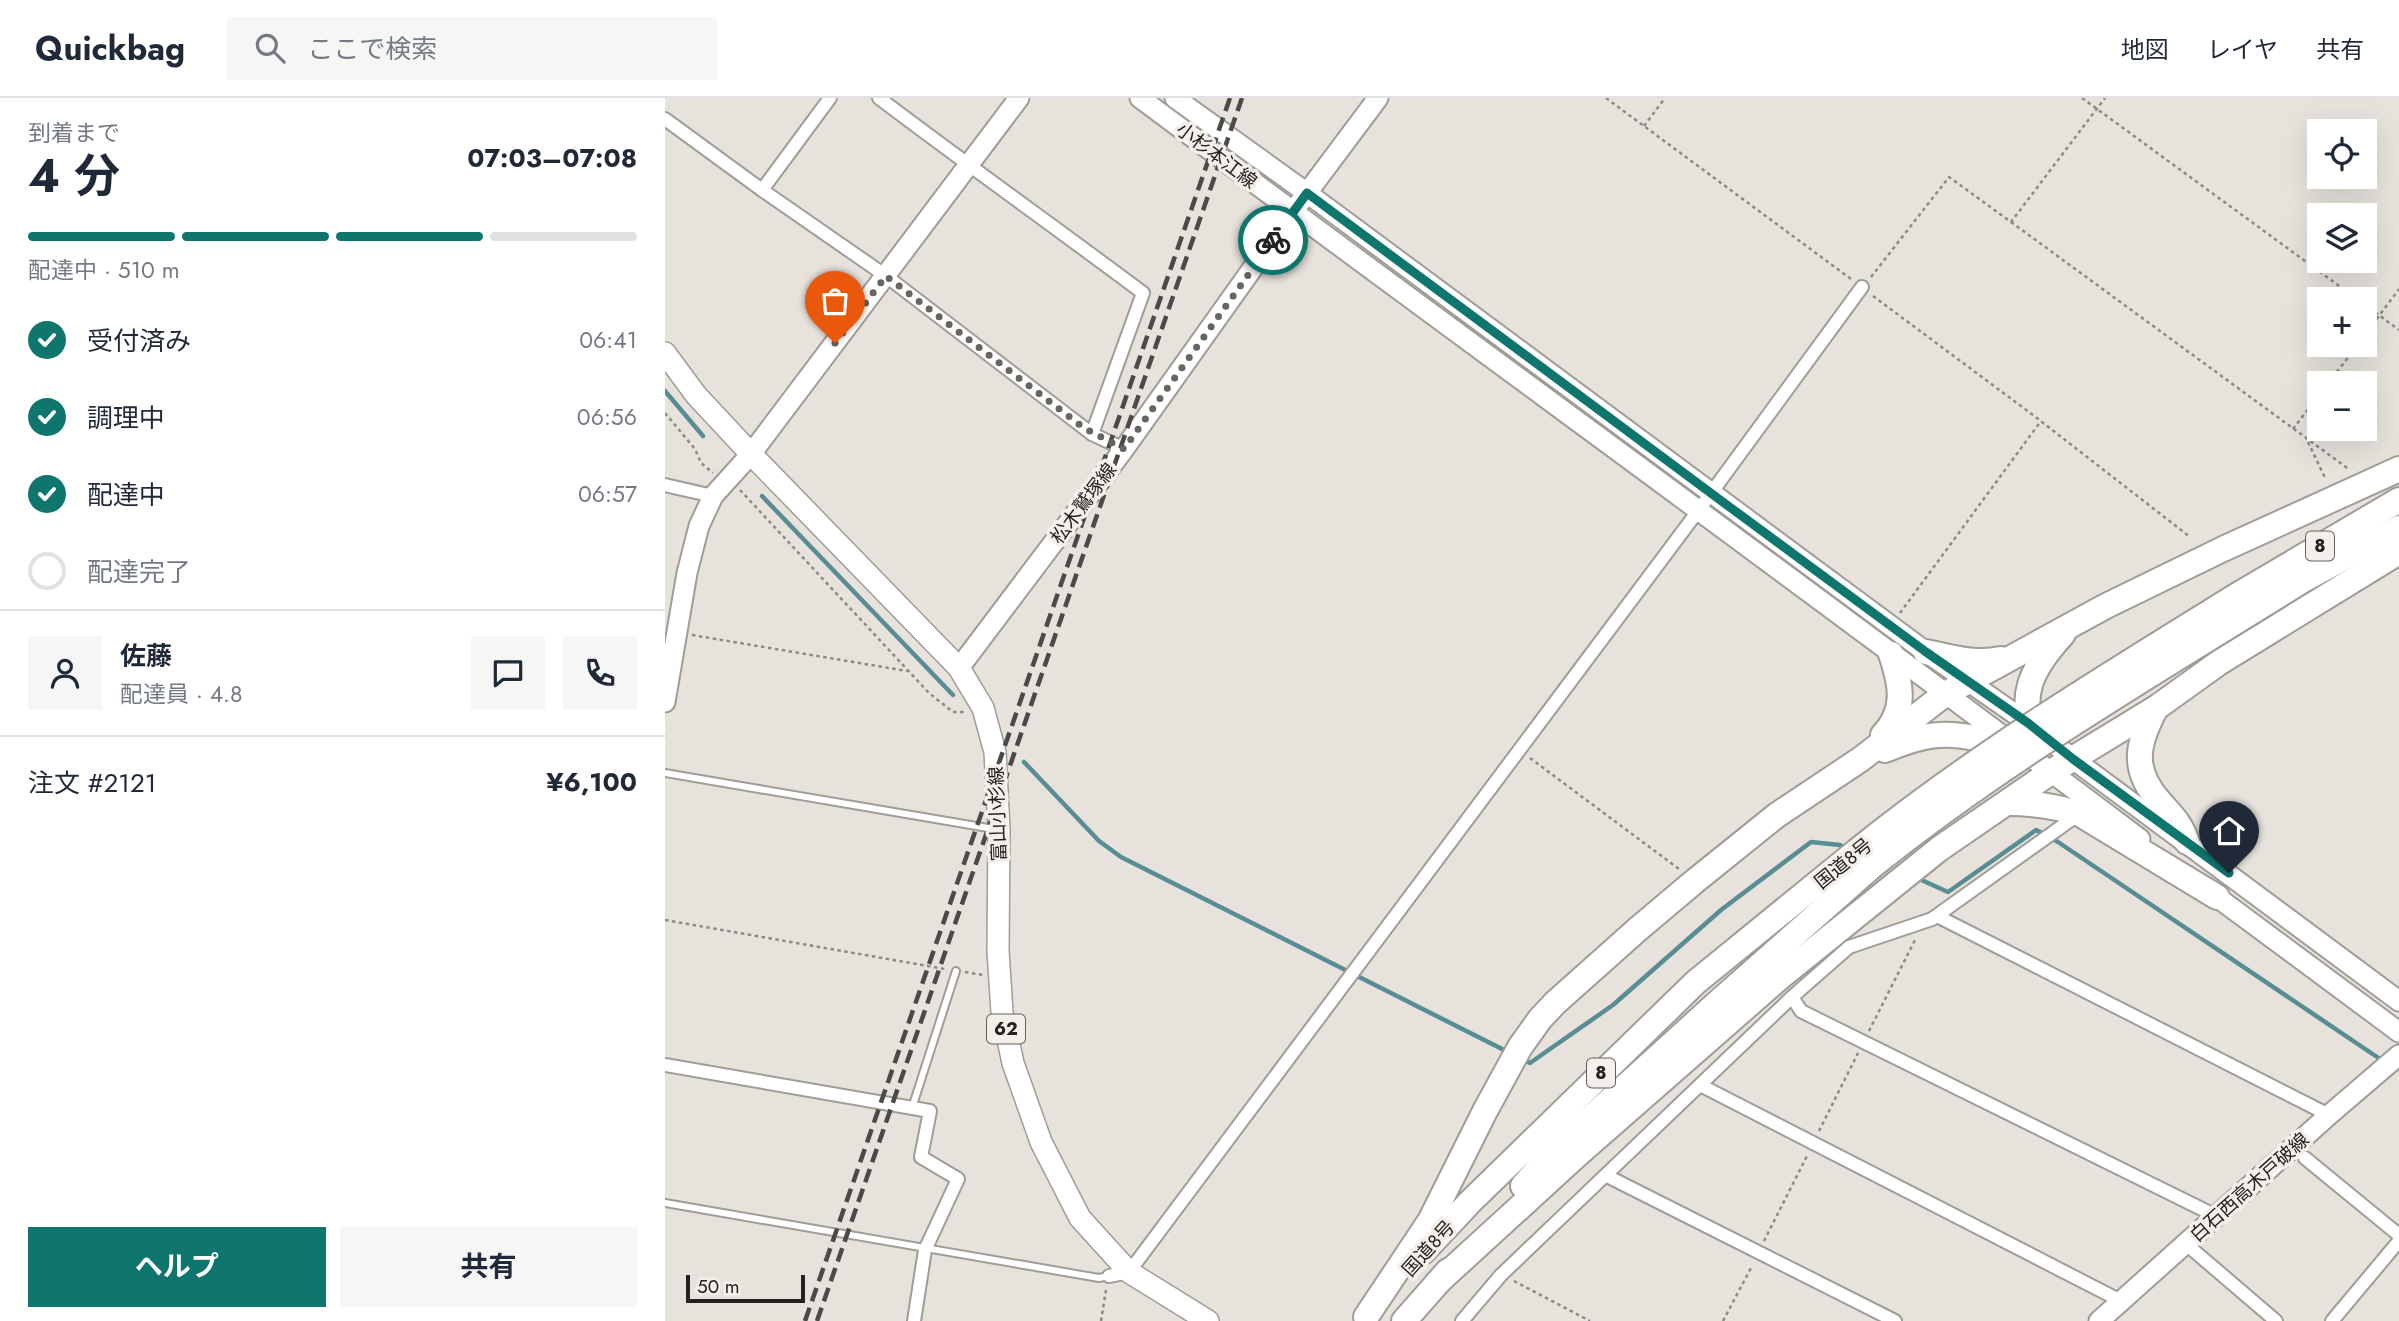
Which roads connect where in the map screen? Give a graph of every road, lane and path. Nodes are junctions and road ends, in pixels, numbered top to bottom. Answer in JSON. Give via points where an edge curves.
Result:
{"nodes":[{"id":1,"x":830,"y":98,"type":"edge"},
{"id":2,"x":879,"y":98,"type":"edge"},
{"id":3,"x":1019,"y":98,"type":"edge"},
{"id":4,"x":1140,"y":98,"type":"edge"},
{"id":5,"x":1175,"y":98,"type":"edge"},
{"id":6,"x":1378,"y":98,"type":"edge"},
{"id":7,"x":1606,"y":98,"type":"edge"},
{"id":8,"x":1665,"y":98,"type":"edge"},
{"id":9,"x":2082,"y":98,"type":"edge"},
{"id":10,"x":2105,"y":98,"type":"edge"},
{"id":11,"x":2097,"y":109,"type":"junction"},
{"id":12,"x":665,"y":119,"type":"edge"},
{"id":13,"x":1644,"y":126,"type":"junction"},
{"id":14,"x":969,"y":166,"type":"junction"},
{"id":15,"x":762,"y":190,"type":"junction"},
{"id":16,"x":1307,"y":193,"type":"junction"},
{"id":17,"x":1292,"y":213,"type":"junction"},
{"id":18,"x":2011,"y":222,"type":"junction"},
{"id":19,"x":886,"y":276,"type":"junction"},
{"id":20,"x":1862,"y":287,"type":"junction"},
{"id":21,"x":2341,"y":287,"type":"edge"},
{"id":22,"x":2399,"y":289,"type":"edge"},
{"id":23,"x":2377,"y":314,"type":"edge"},
{"id":24,"x":2380,"y":316,"type":"junction"},
{"id":25,"x":2377,"y":320,"type":"edge"},
{"id":26,"x":2399,"y":330,"type":"edge"},
{"id":27,"x":665,"y":353,"type":"edge"},
{"id":28,"x":2349,"y":357,"type":"edge"},
{"id":29,"x":2337,"y":371,"type":"edge"},
{"id":30,"x":2307,"y":411,"type":"edge"},
{"id":31,"x":665,"y":413,"type":"edge"},
{"id":32,"x":2041,"y":421,"type":"junction"},
{"id":33,"x":2293,"y":429,"type":"junction"},
{"id":34,"x":1092,"y":434,"type":"junction"},
{"id":35,"x":1124,"y":449,"type":"junction"},
{"id":36,"x":751,"y":454,"type":"junction"},
{"id":37,"x":2399,"y":469,"type":"edge"},
{"id":38,"x":2365,"y":484,"type":"junction"},
{"id":39,"x":665,"y":485,"type":"edge"},
{"id":40,"x":722,"y":486,"type":"junction"},
{"id":41,"x":1711,"y":493,"type":"junction"},
{"id":42,"x":2399,"y":500,"type":"edge"},
{"id":43,"x":1698,"y":511,"type":"junction"},
{"id":44,"x":2399,"y":528,"type":"edge"},
{"id":45,"x":2190,"y":537,"type":"dead end"},
{"id":46,"x":2399,"y":552,"type":"edge"},
{"id":47,"x":2247,"y":602,"type":"junction"},
{"id":48,"x":2072,"y":623,"type":"junction"},
{"id":49,"x":1891,"y":626,"type":"junction"},
{"id":50,"x":677,"y":633,"type":"junction"},
{"id":51,"x":1926,"y":652,"type":"junction"},
{"id":52,"x":1891,"y":654,"type":"junction"},
{"id":53,"x":2012,"y":657,"type":"junction"},
{"id":54,"x":959,"y":668,"type":"junction"},
{"id":55,"x":909,"y":671,"type":"junction"},
{"id":56,"x":1969,"y":681,"type":"junction"},
{"id":57,"x":1945,"y":694,"type":"junction"},
{"id":58,"x":665,"y":702,"type":"edge"},
{"id":59,"x":2156,"y":708,"type":"junction"},
{"id":60,"x":985,"y":714,"type":"junction"},
{"id":61,"x":2028,"y":723,"type":"junction"},
{"id":62,"x":1518,"y":751,"type":"junction"},
{"id":63,"x":2024,"y":751,"type":"junction"},
{"id":64,"x":1861,"y":759,"type":"junction"},
{"id":65,"x":2073,"y":759,"type":"junction"},
{"id":66,"x":665,"y":772,"type":"edge"},
{"id":67,"x":2051,"y":772,"type":"junction"},
{"id":68,"x":2008,"y":803,"type":"junction"},
{"id":69,"x":2080,"y":814,"type":"junction"},
{"id":70,"x":999,"y":829,"type":"junction"},
{"id":71,"x":2187,"y":842,"type":"junction"},
{"id":72,"x":1864,"y":859,"type":"junction"},
{"id":73,"x":1695,"y":881,"type":"junction"},
{"id":74,"x":2217,"y":897,"type":"junction"},
{"id":75,"x":1931,"y":919,"type":"junction"},
{"id":76,"x":665,"y":920,"type":"edge"},
{"id":77,"x":956,"y":971,"type":"junction"},
{"id":78,"x":1000,"y":978,"type":"junction"},
{"id":79,"x":1792,"y":996,"type":"junction"},
{"id":80,"x":2399,"y":1001,"type":"edge"},
{"id":81,"x":2399,"y":1032,"type":"edge"},
{"id":82,"x":1864,"y":1042,"type":"junction"},
{"id":83,"x":2399,"y":1055,"type":"edge"},
{"id":84,"x":665,"y":1065,"type":"edge"},
{"id":85,"x":1700,"y":1085,"type":"junction"},
{"id":86,"x":912,"y":1108,"type":"junction"},
{"id":87,"x":2329,"y":1115,"type":"junction"},
{"id":88,"x":1813,"y":1143,"type":"junction"},
{"id":89,"x":2305,"y":1158,"type":"dead end"},
{"id":90,"x":1607,"y":1176,"type":"junction"},
{"id":91,"x":665,"y":1203,"type":"edge"},
{"id":92,"x":2216,"y":1216,"type":"junction"},
{"id":93,"x":2399,"y":1235,"type":"edge"},
{"id":94,"x":2399,"y":1241,"type":"edge"},
{"id":95,"x":2186,"y":1244,"type":"junction"},
{"id":96,"x":925,"y":1250,"type":"junction"},
{"id":97,"x":1759,"y":1252,"type":"junction"},
{"id":98,"x":1119,"y":1274,"type":"junction"},
{"id":99,"x":1501,"y":1275,"type":"junction"},
{"id":100,"x":1438,"y":1282,"type":"junction"},
{"id":101,"x":2121,"y":1301,"type":"junction"},
{"id":102,"x":1364,"y":1319,"type":"edge"},
{"id":103,"x":914,"y":1321,"type":"edge"},
{"id":104,"x":1101,"y":1321,"type":"edge"},
{"id":105,"x":1208,"y":1321,"type":"edge"},
{"id":106,"x":1404,"y":1321,"type":"edge"},
{"id":107,"x":1462,"y":1321,"type":"edge"},
{"id":108,"x":1590,"y":1321,"type":"edge"},
{"id":109,"x":1723,"y":1321,"type":"edge"},
{"id":110,"x":1895,"y":1321,"type":"edge"},
{"id":111,"x":2099,"y":1321,"type":"edge"},
{"id":112,"x":2276,"y":1321,"type":"edge"},
{"id":113,"x":2332,"y":1321,"type":"edge"}],
"edges":[{"from":1,"to":15,"type":"street"},
{"from":2,"to":14,"type":"street"},
{"from":3,"to":14,"type":"street"},
{"from":4,"to":17,"type":"street","name":"小杉本江線"},
{"from":5,"to":16,"type":"street","name":"小杉本江線"},
{"from":6,"to":16,"type":"street","name":"松木鷲塚線"},
{"from":7,"to":13,"type":"path"},
{"from":8,"to":13,"type":"path"},
{"from":9,"to":11,"type":"path"},
{"from":10,"to":11,"type":"path"},
{"from":11,"to":18,"type":"path"},
{"from":11,"to":21,"type":"path"},
{"from":12,"to":15,"type":"street"},
{"from":13,"to":20,"type":"path"},
{"from":14,"to":19,"type":"street"},
{"from":14,"to":34,"type":"street","via":[[1143,293]]},
{"from":15,"to":19,"type":"street"},
{"from":16,"to":17,"type":"street","name":"松木鷲塚線"},
{"from":16,"to":41,"type":"street","name":"小杉本江線"},
{"from":17,"to":35,"type":"street","name":"松木鷲塚線"},
{"from":17,"to":43,"type":"street","name":"小杉本江線"},
{"from":18,"to":20,"type":"path","via":[[1949,177]]},
{"from":18,"to":33,"type":"path"},
{"from":19,"to":34,"type":"street"},
{"from":19,"to":36,"type":"street"},
{"from":20,"to":32,"type":"path"},
{"from":20,"to":41,"type":"street"},
{"from":22,"to":24,"type":"path"},
{"from":23,"to":24,"type":"path"},
{"from":24,"to":25,"type":"path"},
{"from":24,"to":26,"type":"path"},
{"from":27,"to":36,"type":"main road","name":"富山小杉線","number":"62"},
{"from":28,"to":29,"type":"path"},
{"from":30,"to":33,"type":"path"},
{"from":31,"to":40,"type":"path"},
{"from":32,"to":45,"type":"path"},
{"from":32,"to":49,"type":"path"},
{"from":33,"to":38,"type":"path"},
{"from":34,"to":35,"type":"street"},
{"from":35,"to":54,"type":"street","name":"松木鷲塚線"},
{"from":36,"to":40,"type":"street"},
{"from":36,"to":54,"type":"main road","name":"富山小杉線","number":"62"},
{"from":37,"to":38,"type":"highway"},
{"from":38,"to":48,"type":"highway"},
{"from":39,"to":40,"type":"street"},
{"from":40,"to":50,"type":"street","via":[[699,526]]},
{"from":40,"to":55,"type":"path"},
{"from":41,"to":43,"type":"street"},
{"from":41,"to":49,"type":"street","name":"小杉本江線"},
{"from":42,"to":47,"type":"highway","name":"国道8号","number":"8"},
{"from":43,"to":52,"type":"street","name":"小杉本江線"},
{"from":43,"to":62,"type":"street"},
{"from":44,"to":47,"type":"highway","name":"国道8号","number":"8","via":[[2303,580]]},
{"from":46,"to":59,"type":"highway","via":[[2220,662]]},
{"from":47,"to":72,"type":"highway","name":"国道8号","number":"8","bridge":true,"via":[[1920,828]]},
{"from":48,"to":53,"type":"highway"},
{"from":48,"to":61,"type":"highway","via":[[2044,654],[2032,676]]},
{"from":49,"to":51,"type":"street","name":"小杉本江線"},
{"from":50,"to":55,"type":"path"},
{"from":50,"to":58,"type":"street"},
{"from":51,"to":53,"type":"highway","via":[[1977,662]]},
{"from":51,"to":56,"type":"street","name":"小杉本江線"},
{"from":52,"to":57,"type":"street","name":"小杉本江線"},
{"from":52,"to":64,"type":"highway","via":[[1900,681],[1899,706],[1892,725]]},
{"from":53,"to":56,"type":"highway"},
{"from":54,"to":60,"type":"main road","name":"富山小杉線","number":"62"},
{"from":55,"to":60,"type":"path","via":[[953,712]]},
{"from":56,"to":57,"type":"highway"},
{"from":56,"to":61,"type":"street","name":"小杉本江線"},
{"from":57,"to":63,"type":"street","name":"小杉本江線"},
{"from":57,"to":64,"type":"highway"},
{"from":59,"to":65,"type":"highway"},
{"from":59,"to":71,"type":"highway","via":[[2143,732],[2139,756],[2143,779],[2181,824]]},
{"from":60,"to":70,"type":"main road","name":"富山小杉線","number":"62","via":[[995,752]]},
{"from":61,"to":65,"type":"street","name":"小杉本江線"},
{"from":61,"to":67,"type":"highway"},
{"from":62,"to":73,"type":"path"},
{"from":62,"to":98,"type":"street"},
{"from":63,"to":64,"type":"highway","via":[[1940,734],[1915,738]]},
{"from":63,"to":67,"type":"street","name":"小杉本江線"},
{"from":64,"to":73,"type":"highway","via":[[1777,815]]},
{"from":65,"to":67,"type":"highway"},
{"from":65,"to":71,"type":"street","name":"小杉本江線"},
{"from":66,"to":70,"type":"lane"},
{"from":67,"to":68,"type":"highway"},
{"from":67,"to":74,"type":"street","name":"小杉本江線"},
{"from":68,"to":69,"type":"highway","via":[[2055,806]]},
{"from":68,"to":100,"type":"highway","via":[[1939,849],[1779,978]]},
{"from":69,"to":74,"type":"highway"},
{"from":69,"to":75,"type":"street"},
{"from":70,"to":78,"type":"main road","name":"富山小杉線","number":"62"},
{"from":71,"to":80,"type":"street","name":"小杉本江線"},
{"from":72,"to":100,"type":"highway","name":"国道8号","number":"8","via":[[1725,995],[1552,1153]]},
{"from":72,"to":102,"type":"highway","name":"国道8号","number":"8","via":[[1686,991],[1471,1201]]},
{"from":73,"to":102,"type":"highway","via":[[1540,1019],[1485,1111],[1430,1221]]},
{"from":74,"to":81,"type":"street","name":"小杉本江線"},
{"from":75,"to":79,"type":"street","via":[[1849,947]]},
{"from":75,"to":82,"type":"path"},
{"from":75,"to":87,"type":"street"},
{"from":76,"to":77,"type":"path"},
{"from":77,"to":78,"type":"path"},
{"from":77,"to":86,"type":"lane"},
{"from":78,"to":98,"type":"main road","name":"富山小杉線","number":"62","via":[[1013,1063],[1041,1142],[1080,1217]]},
{"from":79,"to":82,"type":"street","via":[[1801,1011]]},
{"from":79,"to":85,"type":"street"},
{"from":82,"to":88,"type":"path"},
{"from":82,"to":92,"type":"street"},
{"from":83,"to":87,"type":"street","name":"白石西高木戸破線"},
{"from":84,"to":86,"type":"street"},
{"from":85,"to":88,"type":"street"},
{"from":85,"to":90,"type":"street"},
{"from":86,"to":96,"type":"street","via":[[930,1111],[921,1157],[958,1179]]},
{"from":87,"to":92,"type":"street","name":"白石西高木戸破線"},
{"from":88,"to":97,"type":"path"},
{"from":88,"to":101,"type":"street"},
{"from":89,"to":93,"type":"street"},
{"from":90,"to":97,"type":"street"},
{"from":90,"to":99,"type":"street"},
{"from":91,"to":96,"type":"lane"},
{"from":92,"to":95,"type":"street","name":"白石西高木戸破線"},
{"from":94,"to":113,"type":"street"},
{"from":95,"to":101,"type":"street","name":"白石西高木戸破線"},
{"from":95,"to":112,"type":"street"},
{"from":96,"to":98,"type":"lane","via":[[1099,1278]]},
{"from":96,"to":103,"type":"street"},
{"from":97,"to":109,"type":"path"},
{"from":97,"to":110,"type":"street"},
{"from":98,"to":104,"type":"path"},
{"from":98,"to":105,"type":"main road","name":"富山小杉線","number":"62"},
{"from":99,"to":107,"type":"street"},
{"from":99,"to":108,"type":"path"},
{"from":100,"to":106,"type":"highway","name":"国道8号","number":"8"},
{"from":101,"to":111,"type":"street","name":"白石西高木戸破線"}]}
